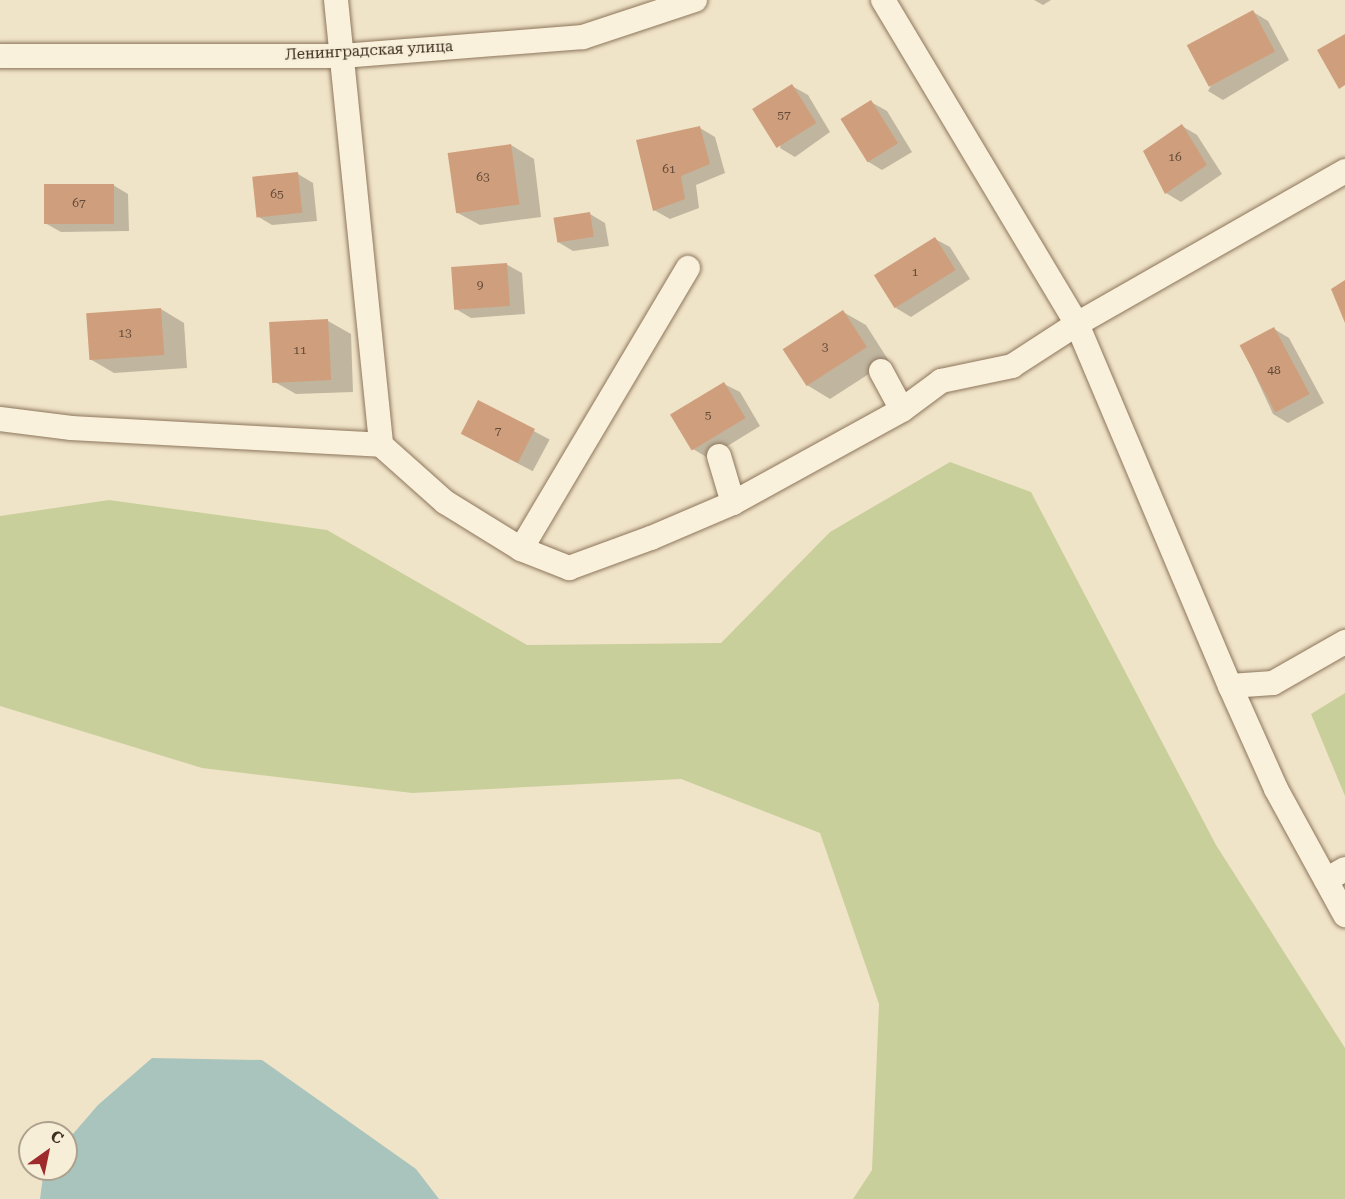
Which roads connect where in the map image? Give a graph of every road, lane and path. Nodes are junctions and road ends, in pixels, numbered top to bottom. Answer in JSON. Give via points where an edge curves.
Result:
{"nodes":[{"id":1,"x":336,"y":0,"type":"edge"},
{"id":2,"x":695,"y":0,"type":"edge"},
{"id":3,"x":883,"y":0,"type":"edge"},
{"id":4,"x":0,"y":56,"type":"edge"},
{"id":5,"x":342,"y":56,"type":"junction"},
{"id":6,"x":1345,"y":171,"type":"edge"},
{"id":7,"x":688,"y":268,"type":"dead end"},
{"id":8,"x":1077,"y":324,"type":"junction"},
{"id":9,"x":881,"y":371,"type":"dead end"},
{"id":10,"x":902,"y":410,"type":"junction"},
{"id":11,"x":0,"y":419,"type":"edge"},
{"id":12,"x":381,"y":445,"type":"junction"},
{"id":13,"x":719,"y":456,"type":"dead end"},
{"id":14,"x":733,"y":503,"type":"junction"},
{"id":15,"x":521,"y":549,"type":"junction"},
{"id":16,"x":1345,"y":642,"type":"edge"},
{"id":17,"x":1230,"y":686,"type":"junction"},
{"id":18,"x":1336,"y":875,"type":"edge"},
{"id":19,"x":1345,"y":915,"type":"edge"}],
"edges":[{"from":1,"to":5,"type":"street"},
{"from":2,"to":5,"type":"street","name":"Ленинградская улица","via":[[584,37]]},
{"from":3,"to":8,"type":"street"},
{"from":4,"to":5,"type":"street","name":"Ленинградская улица"},
{"from":5,"to":12,"type":"street"},
{"from":6,"to":8,"type":"street"},
{"from":7,"to":15,"type":"street"},
{"from":8,"to":10,"type":"street","via":[[1012,366],[940,381]]},
{"from":8,"to":17,"type":"street"},
{"from":9,"to":10,"type":"street"},
{"from":10,"to":14,"type":"street"},
{"from":11,"to":12,"type":"street","via":[[71,428]]},
{"from":12,"to":15,"type":"street","via":[[446,502]]},
{"from":13,"to":14,"type":"street"},
{"from":14,"to":15,"type":"street","via":[[569,568]]},
{"from":16,"to":17,"type":"street","via":[[1273,683]]},
{"from":17,"to":18,"type":"street","via":[[1276,789]]},
{"from":18,"to":19,"type":"street"}]}
